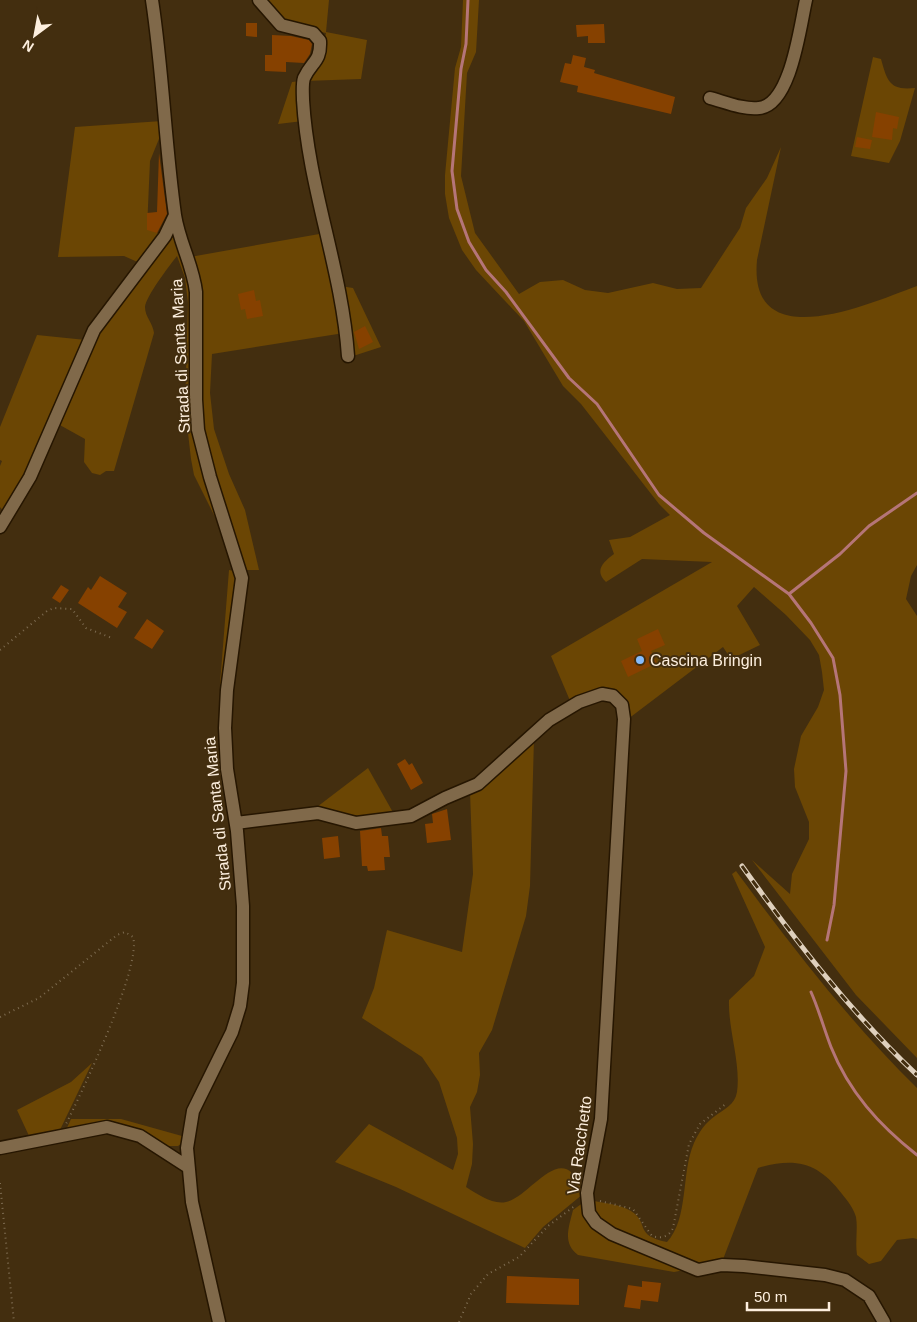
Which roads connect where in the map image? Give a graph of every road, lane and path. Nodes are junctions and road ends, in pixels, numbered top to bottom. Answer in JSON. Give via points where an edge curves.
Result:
{"nodes":[{"id":1,"x":152,"y":0,"type":"edge"},
{"id":2,"x":259,"y":0,"type":"edge"},
{"id":3,"x":806,"y":0,"type":"edge"},
{"id":4,"x":710,"y":98,"type":"dead end"},
{"id":5,"x":175,"y":215,"type":"junction"},
{"id":6,"x":348,"y":356,"type":"dead end"},
{"id":7,"x":0,"y":527,"type":"edge"},
{"id":8,"x":112,"y":638,"type":"dead end"},
{"id":9,"x":0,"y":650,"type":"edge"},
{"id":10,"x":236,"y":823,"type":"junction"},
{"id":11,"x":0,"y":1017,"type":"edge"},
{"id":12,"x":727,"y":1103,"type":"dead end"},
{"id":13,"x":61,"y":1135,"type":"junction"},
{"id":14,"x":0,"y":1148,"type":"edge"},
{"id":15,"x":188,"y":1167,"type":"junction"},
{"id":16,"x":0,"y":1182,"type":"edge"},
{"id":17,"x":586,"y":1197,"type":"junction"},
{"id":18,"x":14,"y":1322,"type":"edge"},
{"id":19,"x":219,"y":1322,"type":"edge"},
{"id":20,"x":459,"y":1322,"type":"edge"},
{"id":21,"x":884,"y":1322,"type":"edge"}],
"edges":[{"from":1,"to":5,"type":"street","name":"Strada di Santa Maria","via":[[161,58]]},
{"from":2,"to":6,"type":"street","via":[[281,25],[313,33],[320,41],[319,58],[304,80],[303,103],[310,158],[346,328]]},
{"from":3,"to":4,"type":"street","via":[[786,82],[774,101],[756,108]]},
{"from":5,"to":7,"type":"street","via":[[165,236],[94,330],[30,477]]},
{"from":5,"to":10,"type":"street","name":"Strada di Santa Maria","via":[[196,292],[198,430],[242,575],[225,722],[226,769]]},
{"from":8,"to":9,"type":"path","via":[[86,628],[72,609],[54,608]]},
{"from":10,"to":15,"type":"street","name":"Strada di Santa Maria","via":[[244,933],[242,1000],[230,1039],[193,1111],[188,1132]]},
{"from":10,"to":17,"type":"street","name":"Via Racchetto","via":[[318,813],[356,823],[411,816],[478,784],[549,720],[579,702],[602,694],[613,696],[622,705],[624,719],[601,1119]]},
{"from":11,"to":13,"type":"path","via":[[39,998],[117,935],[125,932],[132,936],[134,952],[118,1004]]},
{"from":12,"to":17,"type":"path","via":[[700,1124],[689,1144],[673,1228],[667,1236],[658,1238],[650,1235],[630,1208]]},
{"from":13,"to":14,"type":"street"},
{"from":13,"to":15,"type":"street","via":[[99,1127],[121,1129],[140,1136]]},
{"from":15,"to":19,"type":"street","name":"Strada di Santa Maria","via":[[198,1230]]},
{"from":16,"to":18,"type":"path"},
{"from":17,"to":20,"type":"path","via":[[548,1226],[521,1256],[488,1274],[471,1294]]},
{"from":17,"to":21,"type":"street","name":"Via Racchetto","via":[[589,1213],[599,1226],[672,1260],[698,1270],[727,1265],[841,1278],[866,1293]]}]}
